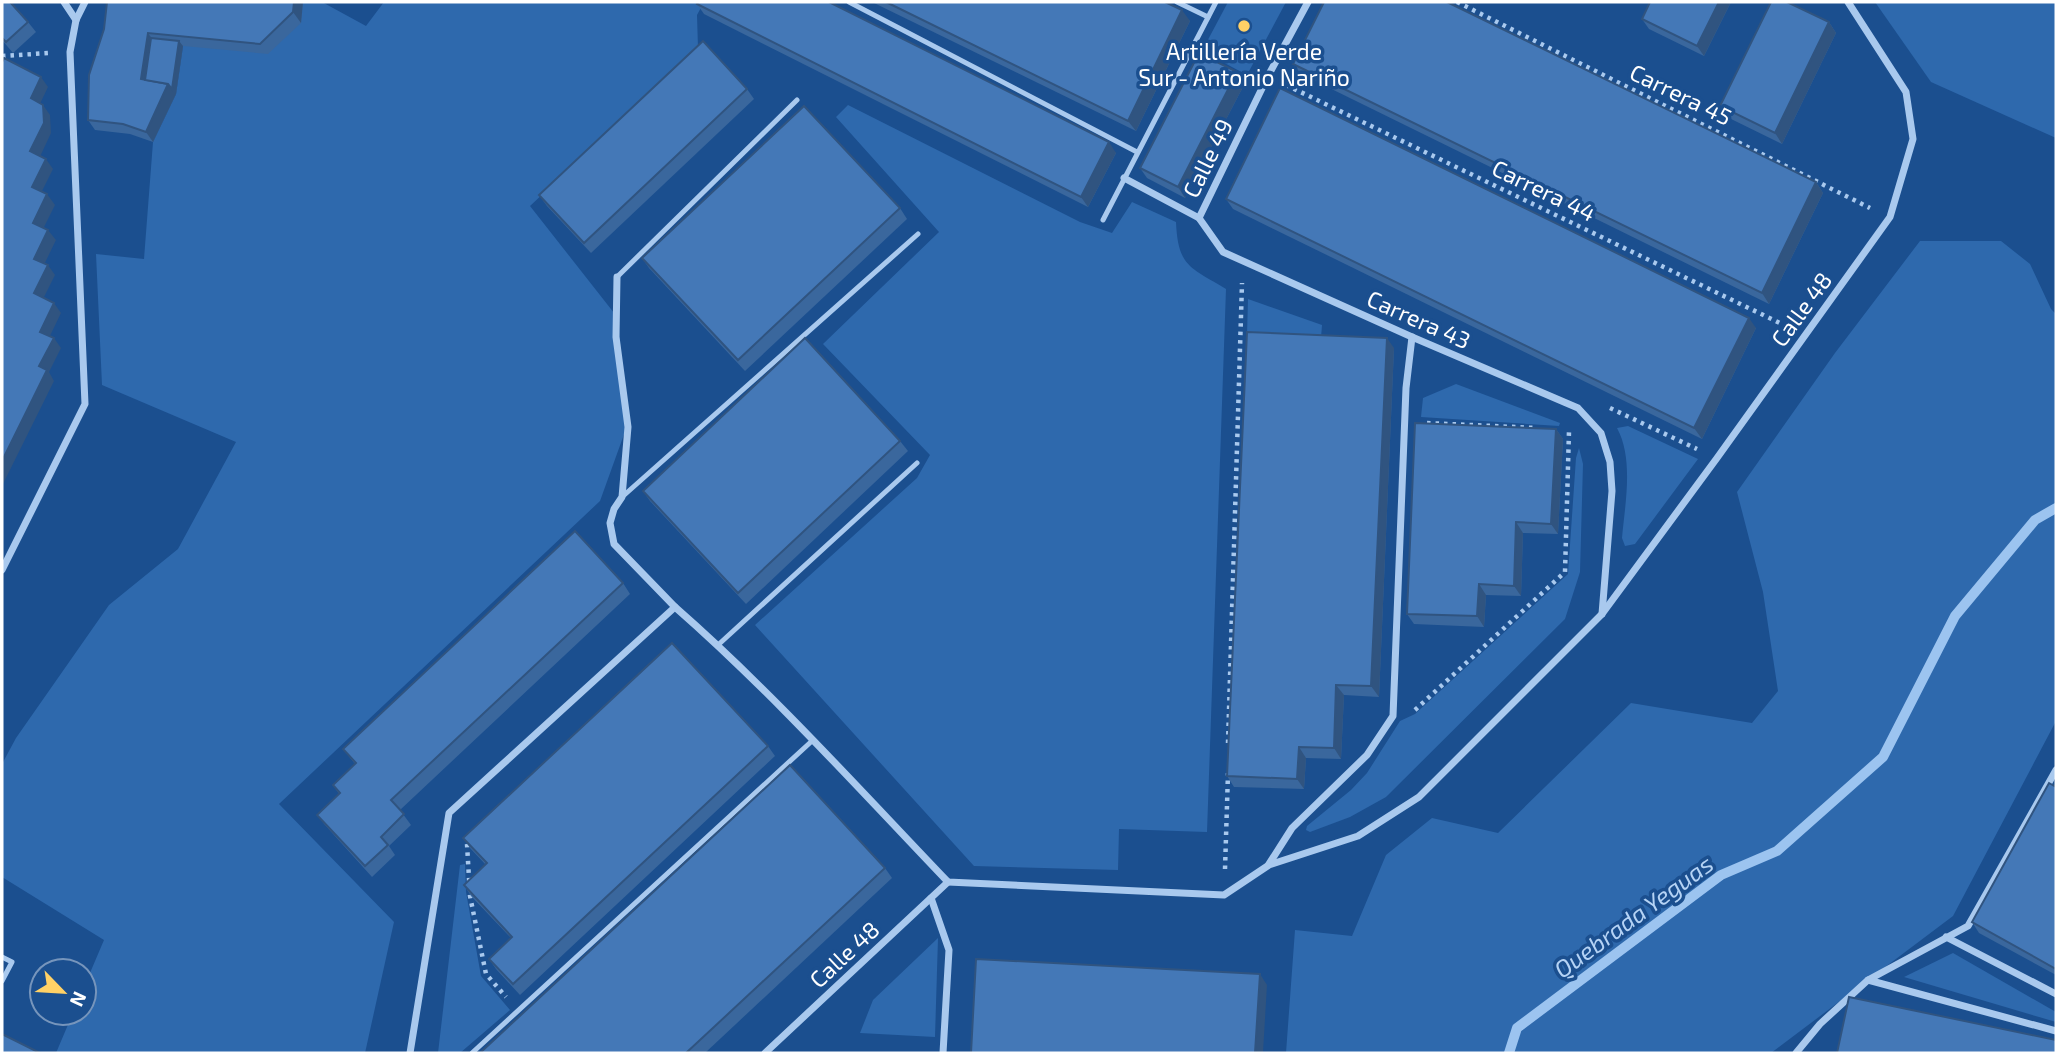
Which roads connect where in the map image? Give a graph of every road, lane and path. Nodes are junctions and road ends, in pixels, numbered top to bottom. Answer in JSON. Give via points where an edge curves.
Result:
{"nodes":[{"id":1,"x":64,"y":2,"type":"edge"},
{"id":2,"x":85,"y":2,"type":"edge"},
{"id":3,"x":849,"y":2,"type":"edge"},
{"id":4,"x":1177,"y":2,"type":"edge"},
{"id":5,"x":1216,"y":2,"type":"edge"},
{"id":6,"x":1308,"y":2,"type":"edge"},
{"id":7,"x":1457,"y":2,"type":"edge"},
{"id":8,"x":1848,"y":2,"type":"edge"},
{"id":9,"x":1208,"y":17,"type":"junction"},
{"id":10,"x":76,"y":20,"type":"junction"},
{"id":11,"x":71,"y":52,"type":"junction"},
{"id":12,"x":2,"y":56,"type":"edge"},
{"id":13,"x":1268,"y":76,"type":"junction"},
{"id":14,"x":797,"y":100,"type":"dead end"},
{"id":15,"x":1137,"y":152,"type":"junction"},
{"id":16,"x":1124,"y":178,"type":"junction"},
{"id":17,"x":1890,"y":217,"type":"junction"},
{"id":18,"x":1199,"y":218,"type":"junction"},
{"id":19,"x":1103,"y":220,"type":"dead end"},
{"id":20,"x":918,"y":234,"type":"dead end"},
{"id":21,"x":1242,"y":262,"type":"junction"},
{"id":22,"x":617,"y":277,"type":"joint"},
{"id":23,"x":1806,"y":336,"type":"junction"},
{"id":24,"x":1412,"y":337,"type":"junction"},
{"id":25,"x":1578,"y":408,"type":"junction"},
{"id":26,"x":1405,"y":422,"type":"junction"},
{"id":27,"x":1542,"y":428,"type":"edge"},
{"id":28,"x":1717,"y":458,"type":"junction"},
{"id":29,"x":916,"y":463,"type":"dead end"},
{"id":30,"x":622,"y":497,"type":"junction"},
{"id":31,"x":2,"y":570,"type":"edge"},
{"id":32,"x":675,"y":607,"type":"junction"},
{"id":33,"x":1602,"y":614,"type":"junction"},
{"id":34,"x":718,"y":645,"type":"junction"},
{"id":35,"x":1393,"y":716,"type":"junction"},
{"id":36,"x":813,"y":740,"type":"junction"},
{"id":37,"x":1228,"y":743,"type":"edge"},
{"id":38,"x":1228,"y":771,"type":"edge"},
{"id":39,"x":2055,"y":775,"type":"edge"},
{"id":40,"x":449,"y":813,"type":"junction"},
{"id":41,"x":1269,"y":864,"type":"junction"},
{"id":42,"x":948,"y":882,"type":"junction"},
{"id":43,"x":1224,"y":895,"type":"junction"},
{"id":44,"x":932,"y":898,"type":"junction"},
{"id":45,"x":1946,"y":937,"type":"junction"},
{"id":46,"x":2,"y":957,"type":"edge"},
{"id":47,"x":1868,"y":980,"type":"junction"},
{"id":48,"x":2,"y":981,"type":"edge"},
{"id":49,"x":2056,"y":994,"type":"edge"},
{"id":50,"x":518,"y":1011,"type":"junction"},
{"id":51,"x":2056,"y":1031,"type":"edge"},
{"id":52,"x":410,"y":1053,"type":"edge"},
{"id":53,"x":472,"y":1053,"type":"edge"},
{"id":54,"x":765,"y":1053,"type":"edge"},
{"id":55,"x":943,"y":1053,"type":"edge"},
{"id":56,"x":1796,"y":1053,"type":"edge"}],
"edges":[{"from":1,"to":10,"type":"street"},
{"from":2,"to":10,"type":"street"},
{"from":3,"to":15,"type":"lane"},
{"from":4,"to":9,"type":"lane"},
{"from":5,"to":9,"type":"lane"},
{"from":6,"to":13,"type":"street","name":"Calle 49"},
{"from":7,"to":17,"type":"path","name":"Carrera 45"},
{"from":8,"to":17,"type":"street","name":"Calle 48","via":[[1906,92],[1913,139]]},
{"from":9,"to":15,"type":"lane"},
{"from":10,"to":11,"type":"street"},
{"from":11,"to":12,"type":"path"},
{"from":11,"to":31,"type":"street","via":[[85,404]]},
{"from":13,"to":18,"type":"street","name":"Calle 49"},
{"from":13,"to":23,"type":"path","name":"Carrera 44"},
{"from":14,"to":22,"type":"lane"},
{"from":15,"to":16,"type":"lane"},
{"from":16,"to":18,"type":"street","name":"Carrera 43"},
{"from":16,"to":19,"type":"lane"},
{"from":17,"to":23,"type":"street","name":"Calle 48"},
{"from":18,"to":21,"type":"street","name":"Carrera 43","via":[[1223,252]]},
{"from":20,"to":30,"type":"lane"},
{"from":21,"to":24,"type":"street","name":"Carrera 43"},
{"from":21,"to":37,"type":"path"},
{"from":22,"to":30,"type":"street","via":[[616,337],[628,427]]},
{"from":23,"to":28,"type":"street","name":"Calle 48"},
{"from":24,"to":25,"type":"street","name":"Carrera 43"},
{"from":24,"to":26,"type":"street"},
{"from":25,"to":28,"type":"path","via":[[1611,408]]},
{"from":25,"to":33,"type":"street","via":[[1601,433],[1610,462],[1612,491]]},
{"from":25,"to":35,"type":"path","via":[[1569,429],[1565,572],[1414,710]]},
{"from":26,"to":27,"type":"path"},
{"from":26,"to":35,"type":"street"},
{"from":28,"to":33,"type":"street","name":"Calle 48"},
{"from":29,"to":34,"type":"lane"},
{"from":30,"to":32,"type":"street","via":[[610,523],[614,544]]},
{"from":32,"to":34,"type":"street"},
{"from":32,"to":40,"type":"street"},
{"from":33,"to":41,"type":"street","name":"Calle 48","via":[[1419,797],[1358,836]]},
{"from":34,"to":36,"type":"street"},
{"from":35,"to":41,"type":"street","via":[[1367,755],[1292,828]]},
{"from":36,"to":42,"type":"street"},
{"from":36,"to":50,"type":"lane"},
{"from":38,"to":43,"type":"path"},
{"from":39,"to":45,"type":"street","via":[[1968,926]]},
{"from":40,"to":50,"type":"path","via":[[469,847],[470,896],[486,974]]},
{"from":40,"to":52,"type":"street"},
{"from":41,"to":43,"type":"street"},
{"from":42,"to":43,"type":"street"},
{"from":42,"to":44,"type":"street","name":"Calle 48"},
{"from":44,"to":54,"type":"street","name":"Calle 48"},
{"from":44,"to":55,"type":"street","via":[[949,950]]},
{"from":45,"to":47,"type":"street"},
{"from":45,"to":49,"type":"street"},
{"from":46,"to":48,"type":"lane","via":[[12,962]]},
{"from":47,"to":51,"type":"street"},
{"from":47,"to":56,"type":"street"},
{"from":50,"to":53,"type":"lane"}]}
